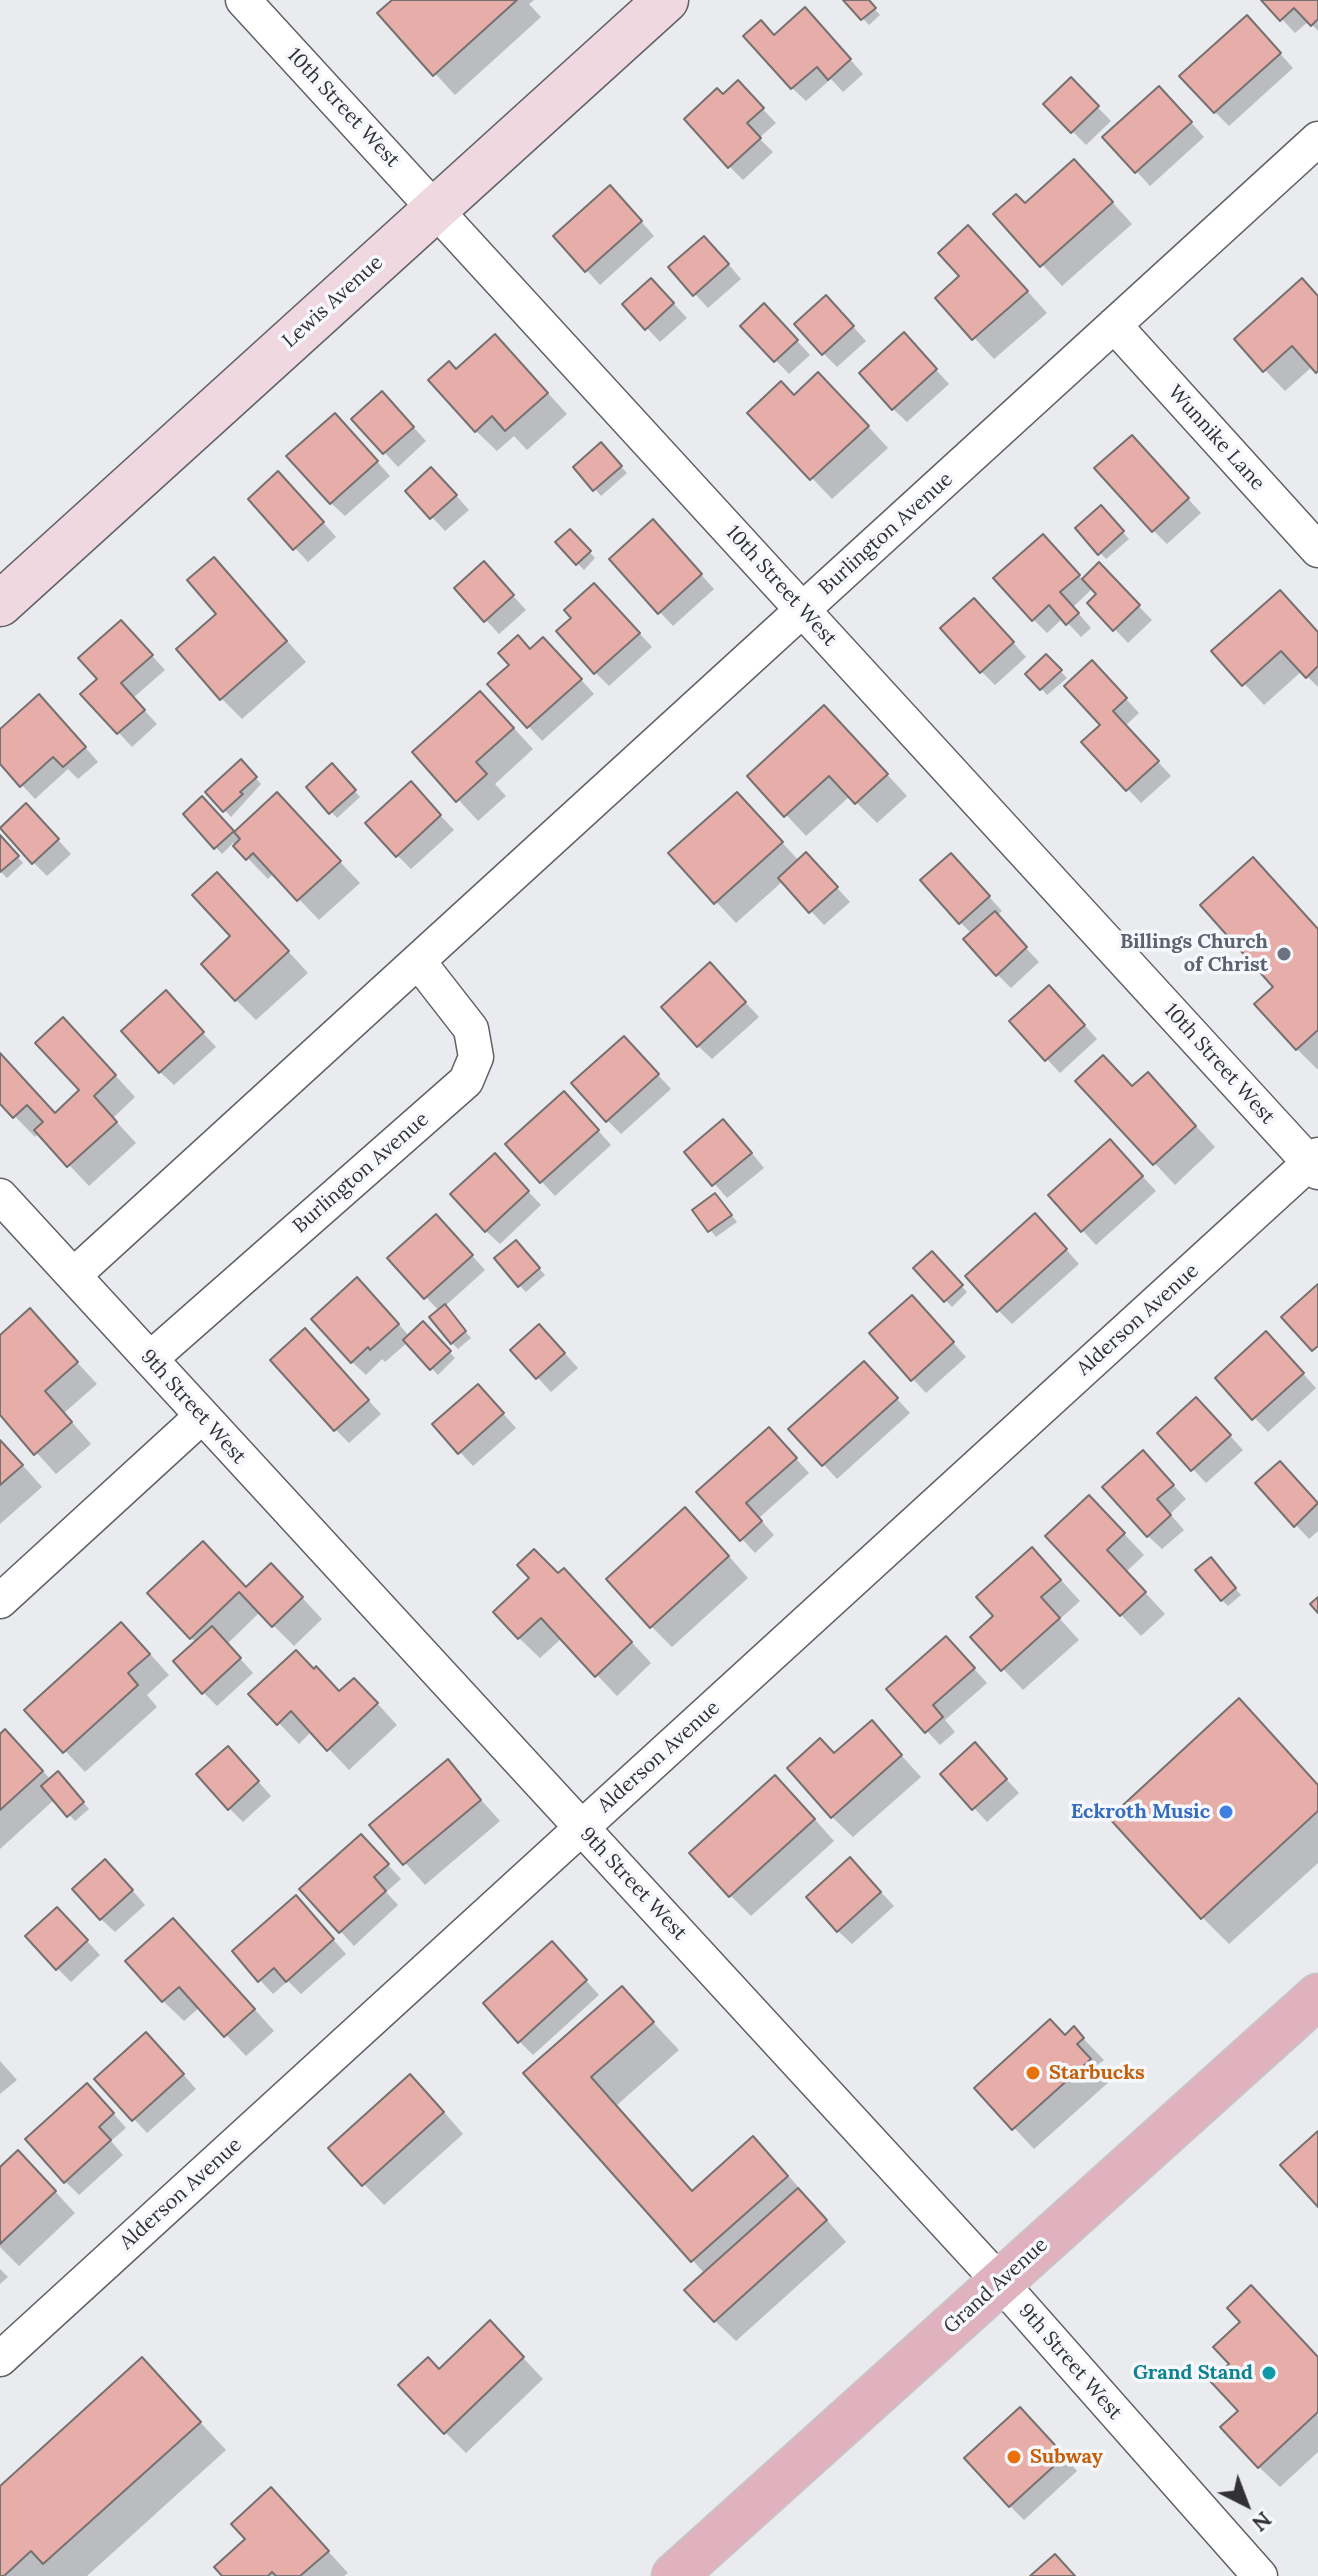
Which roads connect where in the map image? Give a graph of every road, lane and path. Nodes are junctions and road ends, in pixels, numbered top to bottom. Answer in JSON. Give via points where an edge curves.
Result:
{"nodes":[{"id":1,"x":243,"y":0,"type":"edge"},
{"id":2,"x":666,"y":0,"type":"edge"},
{"id":3,"x":1318,"y":139,"type":"edge"},
{"id":4,"x":436,"y":209,"type":"junction"},
{"id":5,"x":1114,"y":325,"type":"junction"},
{"id":6,"x":1318,"y":550,"type":"edge"},
{"id":7,"x":0,"y":604,"type":"edge"},
{"id":8,"x":803,"y":610,"type":"junction"},
{"id":9,"x":418,"y":961,"type":"junction"},
{"id":10,"x":1315,"y":1164,"type":"edge"},
{"id":11,"x":0,"y":1196,"type":"edge"},
{"id":12,"x":74,"y":1275,"type":"junction"},
{"id":13,"x":150,"y":1359,"type":"junction"},
{"id":14,"x":201,"y":1417,"type":"junction"},
{"id":15,"x":0,"y":1601,"type":"edge"},
{"id":16,"x":581,"y":1828,"type":"junction"},
{"id":17,"x":1318,"y":1996,"type":"edge"},
{"id":18,"x":1000,"y":2282,"type":"junction"},
{"id":19,"x":0,"y":2359,"type":"edge"},
{"id":20,"x":674,"y":2576,"type":"edge"},
{"id":21,"x":1260,"y":2576,"type":"edge"}],
"edges":[{"from":1,"to":4,"type":"street","name":"10th Street West"},
{"from":2,"to":4,"type":"street","name":"Lewis Avenue"},
{"from":3,"to":5,"type":"street","name":"Burlington Avenue"},
{"from":4,"to":7,"type":"street","name":"Lewis Avenue"},
{"from":4,"to":8,"type":"street","name":"10th Street West"},
{"from":5,"to":6,"type":"street","name":"Wunnike Lane"},
{"from":5,"to":8,"type":"street","name":"Burlington Avenue"},
{"from":8,"to":9,"type":"street","name":"Burlington Avenue"},
{"from":8,"to":10,"type":"street","name":"10th Street West"},
{"from":9,"to":12,"type":"street","name":"Burlington Avenue"},
{"from":9,"to":13,"type":"street","name":"Burlington Avenue","via":[[471,1029],[476,1057],[466,1081]]},
{"from":10,"to":16,"type":"street","name":"Alderson Avenue"},
{"from":11,"to":12,"type":"street","name":"9th Street West"},
{"from":12,"to":13,"type":"street","name":"9th Street West"},
{"from":13,"to":14,"type":"street","name":"9th Street West"},
{"from":14,"to":15,"type":"street"},
{"from":14,"to":16,"type":"street","name":"9th Street West"},
{"from":16,"to":18,"type":"street","name":"9th Street West"},
{"from":16,"to":19,"type":"street","name":"Alderson Avenue"},
{"from":17,"to":18,"type":"main road","name":"Grand Avenue"},
{"from":18,"to":20,"type":"main road","name":"Grand Avenue"},
{"from":18,"to":21,"type":"street","name":"9th Street West"}]}
